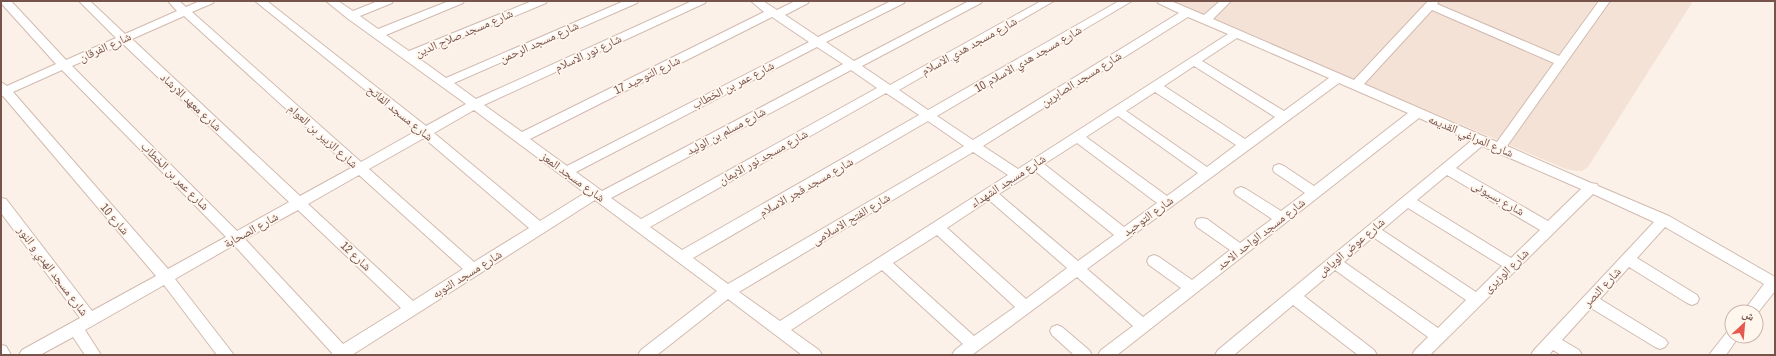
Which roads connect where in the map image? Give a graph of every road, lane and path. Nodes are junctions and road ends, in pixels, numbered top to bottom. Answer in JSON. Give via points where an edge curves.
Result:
{"nodes":[{"id":1,"x":5,"y":1,"type":"edge"},
{"id":2,"x":84,"y":1,"type":"edge"},
{"id":3,"x":173,"y":1,"type":"edge"},
{"id":4,"x":210,"y":1,"type":"edge"},
{"id":5,"x":260,"y":1,"type":"edge"},
{"id":6,"x":330,"y":1,"type":"edge"},
{"id":7,"x":388,"y":1,"type":"edge"},
{"id":8,"x":459,"y":1,"type":"edge"},
{"id":9,"x":542,"y":1,"type":"edge"},
{"id":10,"x":633,"y":1,"type":"edge"},
{"id":11,"x":701,"y":1,"type":"edge"},
{"id":12,"x":756,"y":1,"type":"edge"},
{"id":13,"x":804,"y":1,"type":"edge"},
{"id":14,"x":900,"y":1,"type":"edge"},
{"id":15,"x":977,"y":1,"type":"edge"},
{"id":16,"x":1049,"y":1,"type":"edge"},
{"id":17,"x":1127,"y":1,"type":"edge"},
{"id":18,"x":1164,"y":1,"type":"edge"},
{"id":19,"x":1226,"y":1,"type":"edge"},
{"id":20,"x":1605,"y":1,"type":"edge"},
{"id":21,"x":1433,"y":3,"type":"edge"},
{"id":22,"x":185,"y":12,"type":"junction"},
{"id":23,"x":1188,"y":12,"type":"junction"},
{"id":24,"x":774,"y":13,"type":"junction"},
{"id":25,"x":351,"y":16,"type":"junction"},
{"id":26,"x":1205,"y":20,"type":"junction"},
{"id":27,"x":377,"y":34,"type":"junction"},
{"id":28,"x":1236,"y":34,"type":"junction"},
{"id":29,"x":123,"y":39,"type":"junction"},
{"id":30,"x":817,"y":42,"type":"junction"},
{"id":31,"x":408,"y":56,"type":"junction"},
{"id":32,"x":1194,"y":61,"type":"junction"},
{"id":33,"x":1562,"y":62,"type":"junction"},
{"id":34,"x":64,"y":65,"type":"junction"},
{"id":35,"x":852,"y":65,"type":"junction"},
{"id":36,"x":1337,"y":78,"type":"junction"},
{"id":37,"x":446,"y":83,"type":"junction"},
{"id":38,"x":1155,"y":86,"type":"junction"},
{"id":39,"x":1356,"y":86,"type":"junction"},
{"id":40,"x":888,"y":89,"type":"junction"},
{"id":41,"x":2,"y":90,"type":"edge"},
{"id":42,"x":475,"y":104,"type":"junction"},
{"id":43,"x":1117,"y":110,"type":"junction"},
{"id":44,"x":1417,"y":113,"type":"junction"},
{"id":45,"x":929,"y":116,"type":"junction"},
{"id":46,"x":1284,"y":117,"type":"junction"},
{"id":47,"x":424,"y":132,"type":"junction"},
{"id":48,"x":1077,"y":137,"type":"junction"},
{"id":49,"x":521,"y":138,"type":"junction"},
{"id":50,"x":1480,"y":140,"type":"junction"},
{"id":51,"x":1246,"y":145,"type":"junction"},
{"id":52,"x":973,"y":146,"type":"junction"},
{"id":53,"x":1499,"y":148,"type":"junction"},
{"id":54,"x":1035,"y":164,"type":"junction"},
{"id":55,"x":1446,"y":168,"type":"junction"},
{"id":56,"x":359,"y":169,"type":"junction"},
{"id":57,"x":1279,"y":169,"type":"dead end"},
{"id":58,"x":566,"y":172,"type":"junction"},
{"id":59,"x":1207,"y":173,"type":"junction"},
{"id":60,"x":1017,"y":175,"type":"junction"},
{"id":61,"x":1592,"y":187,"type":"junction"},
{"id":62,"x":1241,"y":192,"type":"dead end"},
{"id":63,"x":1314,"y":192,"type":"junction"},
{"id":64,"x":990,"y":193,"type":"junction"},
{"id":65,"x":598,"y":195,"type":"junction"},
{"id":66,"x":1407,"y":201,"type":"junction"},
{"id":67,"x":1,"y":202,"type":"edge"},
{"id":68,"x":299,"y":203,"type":"junction"},
{"id":69,"x":1166,"y":203,"type":"junction"},
{"id":70,"x":1281,"y":218,"type":"junction"},
{"id":71,"x":1664,"y":220,"type":"junction"},
{"id":72,"x":1202,"y":223,"type":"dead end"},
{"id":73,"x":640,"y":226,"type":"junction"},
{"id":74,"x":937,"y":227,"type":"junction"},
{"id":75,"x":539,"y":228,"type":"junction"},
{"id":76,"x":1550,"y":229,"type":"junction"},
{"id":77,"x":1372,"y":230,"type":"junction"},
{"id":78,"x":1124,"y":235,"type":"junction"},
{"id":79,"x":236,"y":238,"type":"junction"},
{"id":80,"x":1240,"y":250,"type":"junction"},
{"id":81,"x":682,"y":257,"type":"junction"},
{"id":82,"x":1628,"y":259,"type":"junction"},
{"id":83,"x":1154,"y":261,"type":"dead end"},
{"id":84,"x":883,"y":262,"type":"junction"},
{"id":85,"x":1334,"y":262,"type":"junction"},
{"id":86,"x":1511,"y":266,"type":"junction"},
{"id":87,"x":1078,"y":269,"type":"junction"},
{"id":88,"x":473,"y":270,"type":"junction"},
{"id":89,"x":166,"y":277,"type":"junction"},
{"id":90,"x":1774,"y":283,"type":"edge"},
{"id":91,"x":1192,"y":288,"type":"junction"},
{"id":92,"x":728,"y":291,"type":"junction"},
{"id":93,"x":1293,"y":296,"type":"junction"},
{"id":94,"x":1477,"y":300,"type":"junction"},
{"id":95,"x":1590,"y":300,"type":"junction"},
{"id":96,"x":1692,"y":300,"type":"dead end"},
{"id":97,"x":1757,"y":304,"type":"edge"},
{"id":98,"x":1025,"y":308,"type":"junction"},
{"id":99,"x":412,"y":309,"type":"junction"},
{"id":100,"x":90,"y":320,"type":"junction"},
{"id":101,"x":1144,"y":326,"type":"junction"},
{"id":102,"x":75,"y":328,"type":"junction"},
{"id":103,"x":780,"y":329,"type":"junction"},
{"id":104,"x":1057,"y":331,"type":"dead end"},
{"id":105,"x":1438,"y":337,"type":"junction"},
{"id":106,"x":1552,"y":340,"type":"junction"},
{"id":107,"x":1660,"y":343,"type":"dead end"},
{"id":108,"x":1726,"y":344,"type":"edge"},
{"id":109,"x":974,"y":345,"type":"junction"},
{"id":110,"x":1,"y":351,"type":"edge"},
{"id":111,"x":348,"y":353,"type":"edge"},
{"id":112,"x":4,"y":355,"type":"edge"},
{"id":113,"x":27,"y":355,"type":"edge"},
{"id":114,"x":93,"y":355,"type":"edge"},
{"id":115,"x":226,"y":355,"type":"edge"},
{"id":116,"x":646,"y":355,"type":"edge"},
{"id":117,"x":814,"y":355,"type":"edge"},
{"id":118,"x":960,"y":355,"type":"edge"},
{"id":119,"x":1084,"y":355,"type":"edge"},
{"id":120,"x":1106,"y":355,"type":"edge"},
{"id":121,"x":1223,"y":355,"type":"edge"},
{"id":122,"x":1369,"y":355,"type":"edge"},
{"id":123,"x":1420,"y":355,"type":"edge"},
{"id":124,"x":1539,"y":355,"type":"edge"},
{"id":125,"x":1574,"y":355,"type":"edge"},
{"id":126,"x":1717,"y":355,"type":"edge"}],
"edges":[{"from":1,"to":34,"type":"street","name":"شارع عمر بن الخطاب"},
{"from":2,"to":29,"type":"street","name":"شارع معهد الارشاد"},
{"from":3,"to":22,"type":"street","name":"شارع الزبير بن العوام"},
{"from":4,"to":22,"type":"street","name":"شارع الفرقان"},
{"from":5,"to":47,"type":"street","name":"شارع مسجد الفاتح"},
{"from":6,"to":25,"type":"street","name":"شارع مسجد المعز"},
{"from":7,"to":25,"type":"street"},
{"from":8,"to":27,"type":"street"},
{"from":9,"to":31,"type":"street","name":"شارع مسجد صلاح الدين"},
{"from":10,"to":37,"type":"street","name":"شارع مسجد الرحمن"},
{"from":11,"to":42,"type":"street","name":"شارع نور الاسلام"},
{"from":12,"to":24,"type":"street"},
{"from":13,"to":24,"type":"street","name":"شارع التوحيد 17"},
{"from":14,"to":30,"type":"street","name":"شارع عمر بن الخطاب"},
{"from":15,"to":35,"type":"street","name":"شارع مسلم بن الوليد"},
{"from":16,"to":40,"type":"street","name":"شارع مسجد هدي الاسلام"},
{"from":17,"to":45,"type":"street","name":"شارع مسجد هدي الاسلام 10"},
{"from":18,"to":23,"type":"street","name":"شارع المراغي القديمه"},
{"from":19,"to":26,"type":"street"},
{"from":20,"to":33,"type":"street"},
{"from":21,"to":33,"type":"street"},
{"from":21,"to":39,"type":"street"},
{"from":22,"to":29,"type":"street","name":"شارع الفرقان"},
{"from":22,"to":56,"type":"street","name":"شارع الزبير بن العوام"},
{"from":23,"to":26,"type":"street","name":"شارع المراغي القديمه"},
{"from":23,"to":52,"type":"street","name":"شارع مسجد الصابرين"},
{"from":24,"to":30,"type":"street"},
{"from":24,"to":49,"type":"street","name":"شارع التوحيد 17"},
{"from":25,"to":27,"type":"street","name":"شارع مسجد المعز"},
{"from":26,"to":28,"type":"street","name":"شارع المراغي القديمه"},
{"from":27,"to":31,"type":"street","name":"شارع مسجد المعز"},
{"from":28,"to":32,"type":"street","name":"شارع مسجد الشهداء"},
{"from":28,"to":36,"type":"street","name":"شارع المراغي القديمه"},
{"from":29,"to":34,"type":"street","name":"شارع الفرقان"},
{"from":29,"to":68,"type":"street","name":"شارع معهد الارشاد"},
{"from":30,"to":35,"type":"street"},
{"from":30,"to":58,"type":"street","name":"شارع عمر بن الخطاب"},
{"from":31,"to":37,"type":"street","name":"شارع مسجد المعز"},
{"from":32,"to":38,"type":"street","name":"شارع مسجد الشهداء"},
{"from":32,"to":46,"type":"street"},
{"from":33,"to":53,"type":"street"},
{"from":34,"to":41,"type":"street","name":"شارع الفرقان"},
{"from":34,"to":79,"type":"street","name":"شارع عمر بن الخطاب"},
{"from":35,"to":40,"type":"street"},
{"from":35,"to":65,"type":"street","name":"شارع مسلم بن الوليد"},
{"from":36,"to":39,"type":"street","name":"شارع المراغي القديمه"},
{"from":36,"to":46,"type":"street","name":"شارع التوحيد"},
{"from":37,"to":42,"type":"street","name":"شارع مسجد المعز"},
{"from":38,"to":43,"type":"street","name":"شارع مسجد الشهداء"},
{"from":38,"to":51,"type":"street"},
{"from":39,"to":44,"type":"street","name":"شارع المراغي القديمه"},
{"from":40,"to":45,"type":"street"},
{"from":40,"to":73,"type":"street","name":"شارع مسجد نور الايمان"},
{"from":41,"to":89,"type":"street","name":"شارع 10"},
{"from":42,"to":47,"type":"street","name":"شارع الصحابة"},
{"from":42,"to":49,"type":"street","name":"شارع مسجد المعز"},
{"from":43,"to":48,"type":"street","name":"شارع مسجد الشهداء"},
{"from":43,"to":59,"type":"street"},
{"from":44,"to":50,"type":"street","name":"شارع المراغي القديمه"},
{"from":44,"to":63,"type":"street","name":"شارع مسجد الواحد الاحد"},
{"from":45,"to":52,"type":"street"},
{"from":45,"to":81,"type":"street","name":"شارع مسجد فجر الاسلام"},
{"from":46,"to":51,"type":"street","name":"شارع التوحيد"},
{"from":47,"to":56,"type":"street","name":"شارع الصحابة"},
{"from":47,"to":75,"type":"street","name":"شارع مسجد الفاتح"},
{"from":48,"to":54,"type":"street","name":"شارع مسجد الشهداء"},
{"from":48,"to":69,"type":"street"},
{"from":49,"to":58,"type":"street","name":"شارع مسجد المعز"},
{"from":50,"to":53,"type":"street","name":"شارع المراغي القديمه"},
{"from":50,"to":55,"type":"street","name":"شارع عوض الوياش"},
{"from":51,"to":59,"type":"street","name":"شارع التوحيد"},
{"from":52,"to":60,"type":"street"},
{"from":52,"to":92,"type":"street","name":"شارع الفتح الاسلامى"},
{"from":53,"to":61,"type":"street","name":"شارع المراغي القديمه"},
{"from":54,"to":60,"type":"street","name":"شارع مسجد الشهداء"},
{"from":54,"to":78,"type":"street"},
{"from":55,"to":66,"type":"street","name":"شارع عوض الوياش"},
{"from":55,"to":76,"type":"street","name":"شارع بسيونى"},
{"from":56,"to":68,"type":"street","name":"شارع الصحابة"},
{"from":56,"to":88,"type":"street","name":"شارع الزبير بن العوام"},
{"from":57,"to":63,"type":"street"},
{"from":58,"to":65,"type":"street","name":"شارع مسجد المعز"},
{"from":59,"to":69,"type":"street","name":"شارع التوحيد"},
{"from":60,"to":64,"type":"street","name":"شارع مسجد الشهداء"},
{"from":61,"to":71,"type":"street","name":"شارع المراغي القديمه"},
{"from":61,"to":76,"type":"street","name":"شارع الوزيرى"},
{"from":62,"to":70,"type":"street"},
{"from":63,"to":70,"type":"street","name":"شارع مسجد الواحد الاحد"},
{"from":64,"to":74,"type":"street","name":"شارع مسجد الشهداء"},
{"from":64,"to":87,"type":"street"},
{"from":65,"to":73,"type":"street","name":"شارع مسجد المعز"},
{"from":65,"to":75,"type":"street","name":"شارع مسجد التوبه"},
{"from":66,"to":77,"type":"street","name":"شارع عوض الوياش"},
{"from":66,"to":86,"type":"street"},
{"from":67,"to":100,"type":"street","name":"شارع مسجد الهدي و النور"},
{"from":68,"to":79,"type":"street","name":"شارع الصحابة"},
{"from":68,"to":99,"type":"street","name":"شارع 12"},
{"from":69,"to":78,"type":"street","name":"شارع التوحيد"},
{"from":70,"to":80,"type":"street","name":"شارع مسجد الواحد الاحد"},
{"from":71,"to":82,"type":"street","name":"شارع النصر"},
{"from":71,"to":90,"type":"street","name":"شارع المراغي القديمه"},
{"from":72,"to":80,"type":"street"},
{"from":73,"to":81,"type":"street","name":"شارع مسجد المعز"},
{"from":74,"to":84,"type":"street","name":"شارع مسجد الشهداء"},
{"from":74,"to":98,"type":"street"},
{"from":75,"to":88,"type":"street","name":"شارع مسجد التوبه"},
{"from":76,"to":86,"type":"street","name":"شارع الوزيرى"},
{"from":77,"to":85,"type":"street","name":"شارع عوض الوياش"},
{"from":77,"to":94,"type":"street"},
{"from":78,"to":87,"type":"street","name":"شارع التوحيد"},
{"from":79,"to":89,"type":"street","name":"شارع الصحابة"},
{"from":79,"to":111,"type":"street","name":"شارع عمر بن الخطاب"},
{"from":80,"to":91,"type":"street","name":"شارع مسجد الواحد الاحد"},
{"from":81,"to":92,"type":"street","name":"شارع مسجد المعز"},
{"from":82,"to":95,"type":"street","name":"شارع النصر"},
{"from":82,"to":96,"type":"street"},
{"from":83,"to":91,"type":"street"},
{"from":84,"to":103,"type":"street","name":"شارع مسجد الشهداء"},
{"from":84,"to":109,"type":"street"},
{"from":85,"to":93,"type":"street","name":"شارع عوض الوياش"},
{"from":85,"to":105,"type":"street"},
{"from":86,"to":94,"type":"street","name":"شارع الوزيرى"},
{"from":87,"to":98,"type":"street","name":"شارع التوحيد"},
{"from":87,"to":101,"type":"street"},
{"from":88,"to":99,"type":"street","name":"شارع مسجد التوبه"},
{"from":89,"to":100,"type":"street","name":"شارع الصحابة"},
{"from":89,"to":115,"type":"street","name":"شارع 10"},
{"from":90,"to":97,"type":"street"},
{"from":91,"to":101,"type":"street","name":"شارع مسجد الواحد الاحد"},
{"from":92,"to":103,"type":"street","name":"شارع مسجد المعز"},
{"from":92,"to":116,"type":"street","name":"شارع الفتح الاسلامى"},
{"from":93,"to":121,"type":"street","name":"شارع عوض الوياش"},
{"from":93,"to":122,"type":"street"},
{"from":94,"to":105,"type":"street","name":"شارع الوزيرى"},
{"from":95,"to":106,"type":"street","name":"شارع النصر"},
{"from":95,"to":107,"type":"street"},
{"from":98,"to":109,"type":"street","name":"شارع التوحيد"},
{"from":99,"to":111,"type":"street","name":"شارع مسجد التوبه"},
{"from":100,"to":102,"type":"street","name":"شارع الصحابة"},
{"from":101,"to":120,"type":"street","name":"شارع مسجد الواحد الاحد"},
{"from":102,"to":113,"type":"street","name":"شارع الصحابة"},
{"from":102,"to":114,"type":"street"},
{"from":103,"to":117,"type":"street","name":"شارع مسجد المعز"},
{"from":104,"to":119,"type":"street"},
{"from":105,"to":123,"type":"street","name":"شارع الوزيرى"},
{"from":106,"to":124,"type":"street","name":"شارع النصر"},
{"from":106,"to":125,"type":"street"},
{"from":108,"to":126,"type":"street"},
{"from":109,"to":118,"type":"street","name":"شارع التوحيد"},
{"from":110,"to":112,"type":"street"}]}
